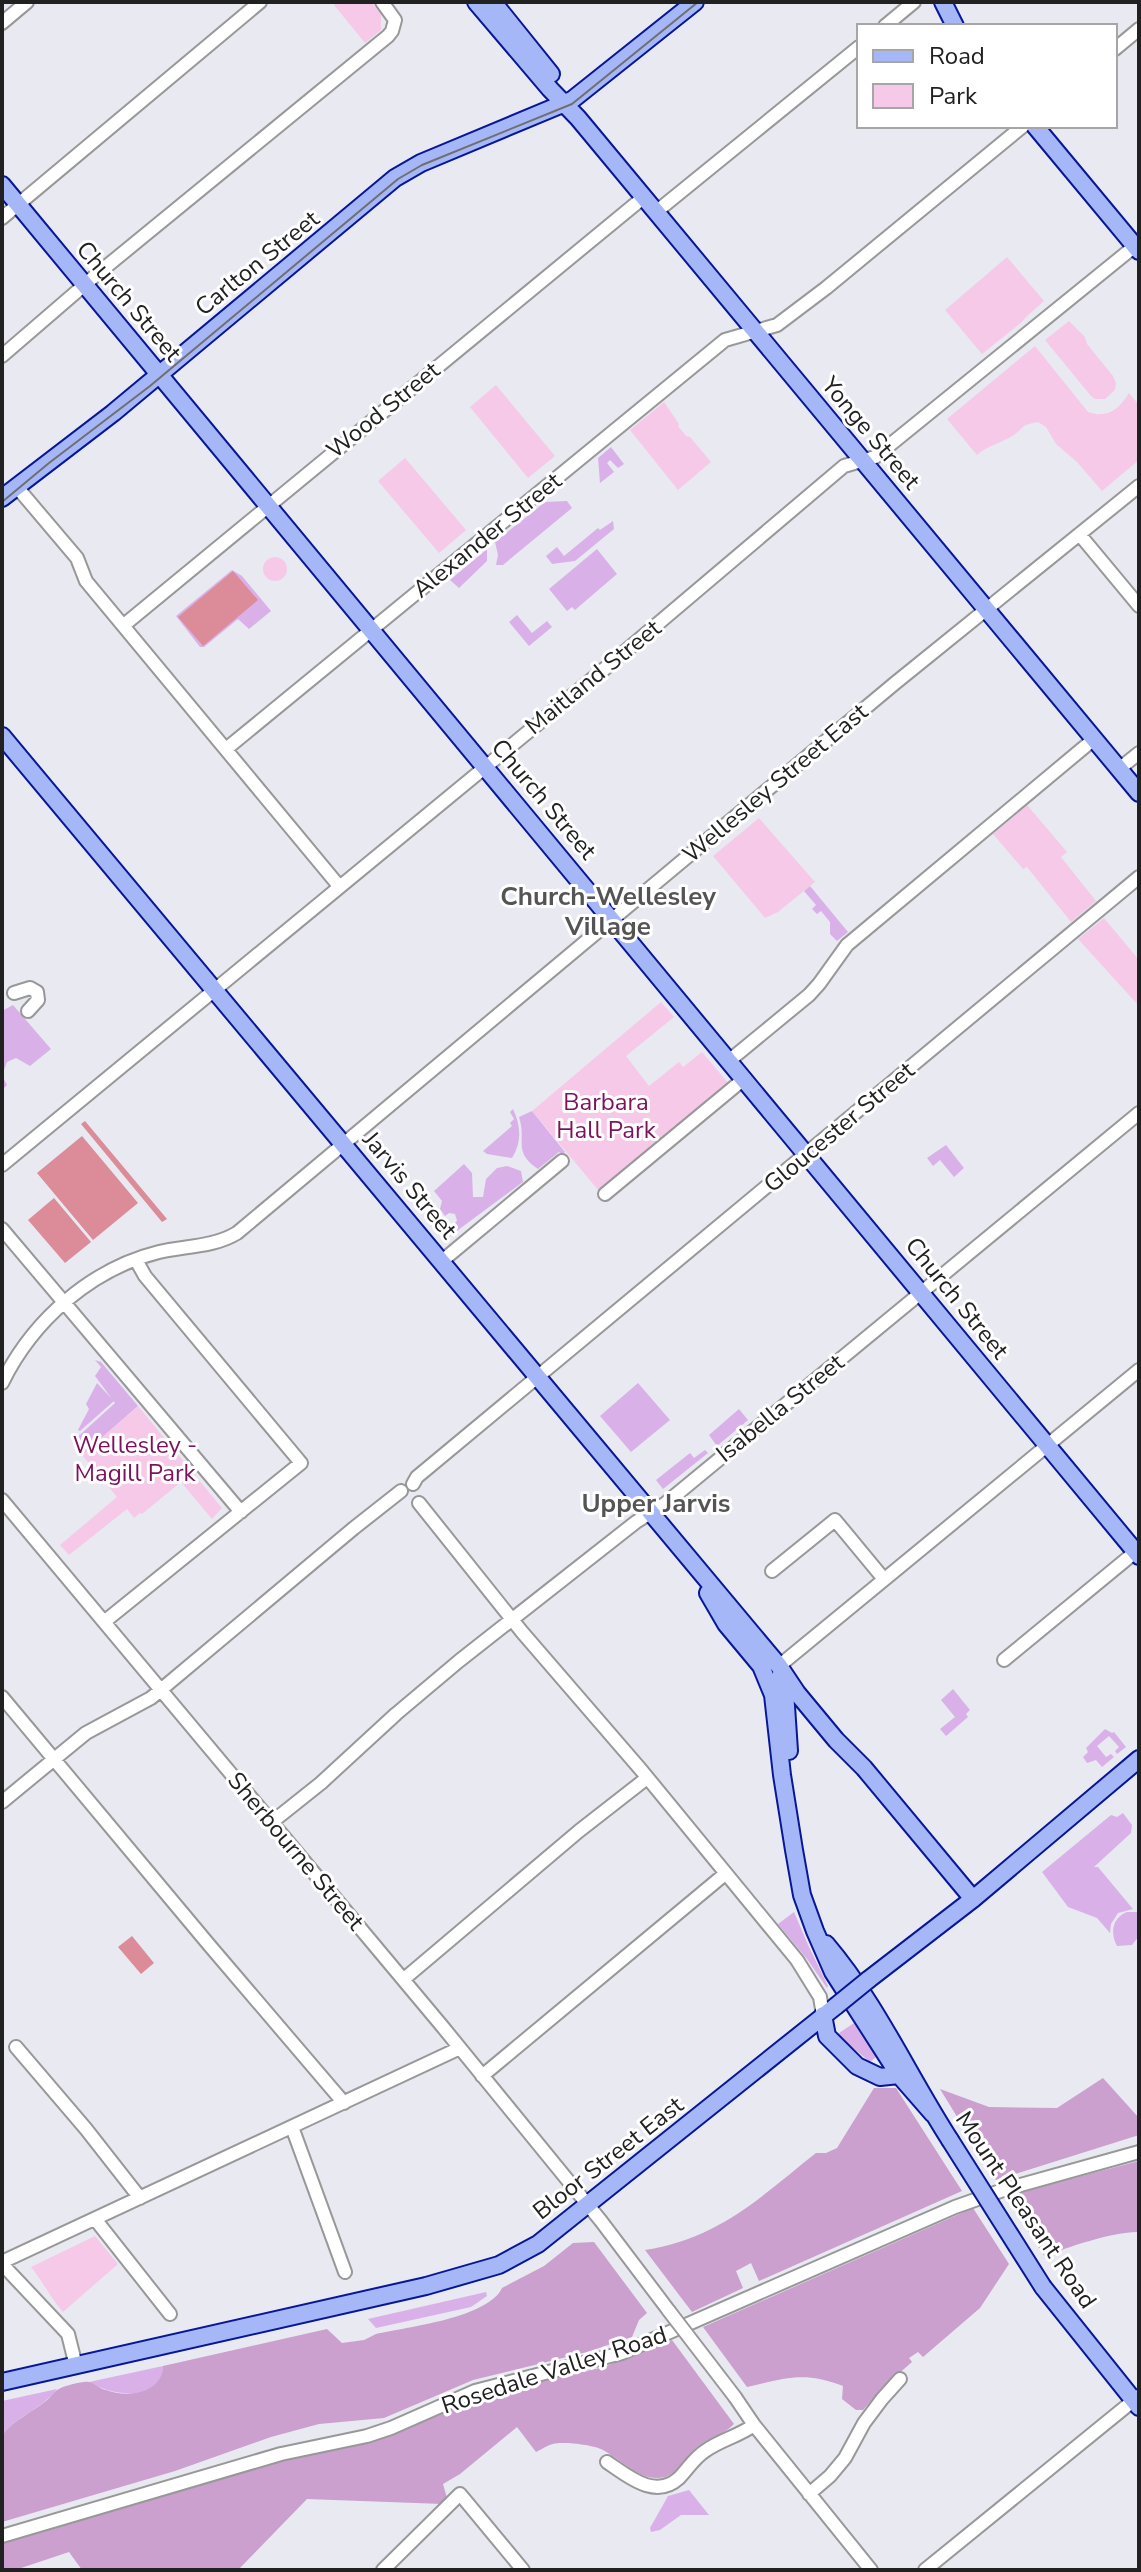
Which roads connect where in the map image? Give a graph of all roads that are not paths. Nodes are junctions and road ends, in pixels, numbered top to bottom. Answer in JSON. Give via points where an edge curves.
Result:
{"nodes":[{"id":1,"x":27,"y":2,"type":"edge"},
{"id":2,"x":260,"y":2,"type":"edge"},
{"id":3,"x":382,"y":2,"type":"edge"},
{"id":4,"x":476,"y":2,"type":"edge"},
{"id":5,"x":493,"y":2,"type":"edge"},
{"id":6,"x":695,"y":2,"type":"edge"},
{"id":7,"x":914,"y":2,"type":"edge"},
{"id":8,"x":943,"y":2,"type":"edge"},
{"id":9,"x":2,"y":23,"type":"edge"},
{"id":10,"x":887,"y":24,"type":"edge"},
{"id":11,"x":954,"y":24,"type":"edge"},
{"id":12,"x":1139,"y":29,"type":"edge"},
{"id":13,"x":1117,"y":47,"type":"edge"},
{"id":14,"x":857,"y":49,"type":"edge"},
{"id":15,"x":566,"y":104,"type":"junction"},
{"id":16,"x":1021,"y":128,"type":"edge"},
{"id":17,"x":1037,"y":128,"type":"edge"},
{"id":18,"x":2,"y":185,"type":"edge"},
{"id":19,"x":644,"y":197,"type":"junction"},
{"id":20,"x":18,"y":205,"type":"junction"},
{"id":21,"x":656,"y":212,"type":"junction"},
{"id":22,"x":2,"y":218,"type":"edge"},
{"id":23,"x":1137,"y":249,"type":"edge"},
{"id":24,"x":86,"y":286,"type":"junction"},
{"id":25,"x":754,"y":331,"type":"junction"},
{"id":26,"x":2,"y":356,"type":"edge"},
{"id":27,"x":159,"y":375,"type":"junction"},
{"id":28,"x":861,"y":460,"type":"junction"},
{"id":29,"x":1139,"y":486,"type":"edge"},
{"id":30,"x":6,"y":494,"type":"edge"},
{"id":31,"x":268,"y":506,"type":"junction"},
{"id":32,"x":1080,"y":535,"type":"junction"},
{"id":33,"x":1139,"y":606,"type":"edge"},
{"id":34,"x":987,"y":610,"type":"junction"},
{"id":35,"x":124,"y":625,"type":"junction"},
{"id":36,"x":371,"y":631,"type":"junction"},
{"id":37,"x":2,"y":736,"type":"edge"},
{"id":38,"x":1094,"y":739,"type":"junction"},
{"id":39,"x":226,"y":749,"type":"junction"},
{"id":40,"x":1139,"y":753,"type":"edge"},
{"id":41,"x":485,"y":766,"type":"junction"},
{"id":42,"x":1119,"y":769,"type":"junction"},
{"id":43,"x":1139,"y":793,"type":"edge"},
{"id":44,"x":1139,"y":877,"type":"edge"},
{"id":45,"x":339,"y":886,"type":"junction"},
{"id":46,"x":612,"y":919,"type":"junction"},
{"id":47,"x":214,"y":989,"type":"junction"},
{"id":48,"x":14,"y":993,"type":"dead end"},
{"id":49,"x":28,"y":1011,"type":"dead end"},
{"id":50,"x":730,"y":1060,"type":"junction"},
{"id":51,"x":745,"y":1078,"type":"junction"},
{"id":52,"x":1139,"y":1113,"type":"edge"},
{"id":53,"x":344,"y":1144,"type":"junction"},
{"id":54,"x":807,"y":1153,"type":"junction"},
{"id":55,"x":562,"y":1161,"type":"dead end"},
{"id":56,"x":2,"y":1165,"type":"edge"},
{"id":57,"x":605,"y":1194,"type":"dead end"},
{"id":58,"x":2,"y":1229,"type":"edge"},
{"id":59,"x":136,"y":1260,"type":"junction"},
{"id":60,"x":442,"y":1261,"type":"junction"},
{"id":61,"x":921,"y":1292,"type":"junction"},
{"id":62,"x":63,"y":1302,"type":"junction"},
{"id":63,"x":1139,"y":1370,"type":"edge"},
{"id":64,"x":538,"y":1377,"type":"junction"},
{"id":65,"x":2,"y":1383,"type":"edge"},
{"id":66,"x":1047,"y":1444,"type":"junction"},
{"id":67,"x":413,"y":1484,"type":"dead end"},
{"id":68,"x":401,"y":1491,"type":"dead end"},
{"id":69,"x":2,"y":1500,"type":"edge"},
{"id":70,"x":419,"y":1503,"type":"dead end"},
{"id":71,"x":241,"y":1512,"type":"junction"},
{"id":72,"x":652,"y":1512,"type":"junction"},
{"id":73,"x":1138,"y":1553,"type":"edge"},
{"id":74,"x":688,"y":1556,"type":"junction"},
{"id":75,"x":772,"y":1571,"type":"dead end"},
{"id":76,"x":883,"y":1578,"type":"junction"},
{"id":77,"x":513,"y":1621,"type":"junction"},
{"id":78,"x":104,"y":1622,"type":"junction"},
{"id":79,"x":1004,"y":1660,"type":"dead end"},
{"id":80,"x":779,"y":1666,"type":"junction"},
{"id":81,"x":161,"y":1690,"type":"junction"},
{"id":82,"x":2,"y":1697,"type":"edge"},
{"id":83,"x":826,"y":1728,"type":"junction"},
{"id":84,"x":789,"y":1736,"type":"junction"},
{"id":85,"x":53,"y":1759,"type":"junction"},
{"id":86,"x":1139,"y":1759,"type":"edge"},
{"id":87,"x":864,"y":1768,"type":"junction"},
{"id":88,"x":647,"y":1778,"type":"junction"},
{"id":89,"x":2,"y":1802,"type":"edge"},
{"id":90,"x":789,"y":1820,"type":"junction"},
{"id":91,"x":272,"y":1822,"type":"junction"},
{"id":92,"x":725,"y":1874,"type":"junction"},
{"id":93,"x":973,"y":1899,"type":"junction"},
{"id":94,"x":815,"y":1931,"type":"junction"},
{"id":95,"x":404,"y":1979,"type":"junction"},
{"id":96,"x":830,"y":2011,"type":"junction"},
{"id":97,"x":16,"y":2047,"type":"dead end"},
{"id":98,"x":460,"y":2048,"type":"junction"},
{"id":99,"x":899,"y":2075,"type":"junction"},
{"id":100,"x":482,"y":2076,"type":"junction"},
{"id":101,"x":344,"y":2103,"type":"junction"},
{"id":102,"x":933,"y":2114,"type":"junction"},
{"id":103,"x":292,"y":2127,"type":"junction"},
{"id":104,"x":1139,"y":2152,"type":"edge"},
{"id":105,"x":140,"y":2198,"type":"junction"},
{"id":106,"x":588,"y":2205,"type":"junction"},
{"id":107,"x":95,"y":2219,"type":"junction"},
{"id":108,"x":2,"y":2263,"type":"edge"},
{"id":109,"x":345,"y":2272,"type":"dead end"},
{"id":110,"x":170,"y":2314,"type":"dead end"},
{"id":111,"x":76,"y":2366,"type":"junction"},
{"id":112,"x":900,"y":2379,"type":"dead end"},
{"id":113,"x":2,"y":2382,"type":"edge"},
{"id":114,"x":1137,"y":2401,"type":"edge"},
{"id":115,"x":754,"y":2425,"type":"junction"},
{"id":116,"x":607,"y":2462,"type":"dead end"},
{"id":117,"x":809,"y":2494,"type":"junction"},
{"id":118,"x":2,"y":2536,"type":"edge"},
{"id":119,"x":383,"y":2570,"type":"edge"},
{"id":120,"x":523,"y":2570,"type":"edge"},
{"id":121,"x":871,"y":2570,"type":"edge"},
{"id":122,"x":925,"y":2570,"type":"edge"}],
"edges":[{"from":1,"to":9,"type":"street"},
{"from":2,"to":20,"type":"street"},
{"from":3,"to":24,"type":"street","via":[[395,20],[388,36]]},
{"from":4,"to":15,"type":"main road","name":"Yonge Street"},
{"from":5,"to":15,"type":"main road","name":"Yonge Street","via":[[559,84]]},
{"from":6,"to":15,"type":"main road","name":"Carlton Street"},
{"from":7,"to":10,"type":"street"},
{"from":8,"to":11,"type":"main road"},
{"from":12,"to":13,"type":"street"},
{"from":14,"to":21,"type":"street"},
{"from":15,"to":19,"type":"main road","name":"Yonge Street"},
{"from":15,"to":27,"type":"main road","name":"Carlton Street","via":[[395,178]]},
{"from":16,"to":25,"type":"street","name":"Alexander Street","via":[[826,288],[777,325]]},
{"from":17,"to":23,"type":"main road"},
{"from":18,"to":20,"type":"main road","name":"Church Street"},
{"from":19,"to":21,"type":"main road","name":"Yonge Street"},
{"from":19,"to":31,"type":"street","name":"Wood Street"},
{"from":20,"to":22,"type":"street"},
{"from":20,"to":24,"type":"main road","name":"Church Street"},
{"from":21,"to":25,"type":"main road","name":"Yonge Street"},
{"from":23,"to":28,"type":"street","name":"Maitland Street","via":[[875,457]]},
{"from":24,"to":26,"type":"street"},
{"from":24,"to":27,"type":"main road","name":"Church Street"},
{"from":25,"to":28,"type":"main road","name":"Yonge Street"},
{"from":25,"to":36,"type":"street","name":"Alexander Street","via":[[725,340]]},
{"from":27,"to":30,"type":"main road","name":"Carlton Street"},
{"from":27,"to":31,"type":"main road","name":"Church Street"},
{"from":28,"to":34,"type":"main road","name":"Yonge Street"},
{"from":28,"to":41,"type":"street","name":"Maitland Street","via":[[844,466]]},
{"from":29,"to":32,"type":"street","name":"Wellesley Street East"},
{"from":30,"to":35,"type":"street","via":[[77,558],[84,578]]},
{"from":31,"to":35,"type":"street","name":"Wood Street"},
{"from":31,"to":36,"type":"main road","name":"Church Street"},
{"from":32,"to":33,"type":"street"},
{"from":32,"to":34,"type":"street","name":"Wellesley Street East"},
{"from":34,"to":38,"type":"main road","name":"Yonge Street"},
{"from":34,"to":46,"type":"street","name":"Wellesley Street East"},
{"from":35,"to":39,"type":"street"},
{"from":36,"to":39,"type":"street","name":"Alexander Street"},
{"from":36,"to":41,"type":"main road","name":"Church Street"},
{"from":37,"to":47,"type":"main road","name":"Jarvis Street"},
{"from":38,"to":42,"type":"main road","name":"Yonge Street"},
{"from":38,"to":50,"type":"street","via":[[847,945],[809,995]]},
{"from":39,"to":45,"type":"street"},
{"from":40,"to":42,"type":"street"},
{"from":41,"to":45,"type":"street","name":"Maitland Street"},
{"from":41,"to":46,"type":"main road","name":"Church Street"},
{"from":42,"to":43,"type":"main road","name":"Yonge Street"},
{"from":44,"to":54,"type":"street","name":"Gloucester Street"},
{"from":45,"to":47,"type":"street","name":"Maitland Street"},
{"from":46,"to":50,"type":"main road","name":"Church Street"},
{"from":46,"to":53,"type":"street","name":"Wellesley Street East"},
{"from":47,"to":53,"type":"main road","name":"Jarvis Street"},
{"from":47,"to":56,"type":"street","name":"Maitland Street"},
{"from":48,"to":49,"type":"street","via":[[30,988],[37,992],[38,1000]]},
{"from":50,"to":51,"type":"main road","name":"Church Street"},
{"from":51,"to":54,"type":"main road","name":"Church Street"},
{"from":51,"to":57,"type":"street"},
{"from":52,"to":61,"type":"street","name":"Isabella Street"},
{"from":53,"to":59,"type":"street","name":"Wellesley Street East","via":[[230,1237]]},
{"from":53,"to":60,"type":"main road","name":"Jarvis Street"},
{"from":54,"to":61,"type":"main road","name":"Church Street"},
{"from":54,"to":64,"type":"street","name":"Gloucester Street"},
{"from":55,"to":60,"type":"street"},
{"from":58,"to":62,"type":"street"},
{"from":59,"to":62,"type":"street","name":"Wellesley Street East"},
{"from":59,"to":71,"type":"street","via":[[301,1463]]},
{"from":60,"to":64,"type":"main road","name":"Jarvis Street"},
{"from":61,"to":66,"type":"main road","name":"Church Street"},
{"from":61,"to":72,"type":"street","name":"Isabella Street"},
{"from":62,"to":65,"type":"street","name":"Wellesley Street East","via":[[25,1344]]},
{"from":62,"to":71,"type":"street"},
{"from":63,"to":66,"type":"street"},
{"from":64,"to":67,"type":"street","name":"Gloucester Street"},
{"from":64,"to":72,"type":"main road","name":"Jarvis Street"},
{"from":66,"to":73,"type":"main road","name":"Church Street"},
{"from":66,"to":76,"type":"street"},
{"from":68,"to":81,"type":"street"},
{"from":69,"to":78,"type":"street","name":"Sherbourne Street"},
{"from":70,"to":77,"type":"street"},
{"from":71,"to":78,"type":"street"},
{"from":72,"to":74,"type":"main road","name":"Jarvis Street"},
{"from":72,"to":77,"type":"street","name":"Isabella Street"},
{"from":73,"to":79,"type":"street"},
{"from":74,"to":80,"type":"main road","name":"Jarvis Street"},
{"from":74,"to":90,"type":"main road","name":"Mount Pleasant Road","via":[[726,1624],[769,1684]]},
{"from":75,"to":76,"type":"street","via":[[835,1520]]},
{"from":76,"to":80,"type":"street"},
{"from":77,"to":88,"type":"street"},
{"from":77,"to":91,"type":"street","name":"Isabella Street"},
{"from":78,"to":81,"type":"street","name":"Sherbourne Street"},
{"from":80,"to":83,"type":"main road"},
{"from":80,"to":84,"type":"main road","name":"Mount Pleasant Road"},
{"from":80,"to":87,"type":"main road","via":[[798,1677],[843,1732]]},
{"from":81,"to":85,"type":"street","via":[[86,1733]]},
{"from":81,"to":91,"type":"street","name":"Sherbourne Street"},
{"from":82,"to":85,"type":"street"},
{"from":83,"to":84,"type":"main road","via":[[805,1724]]},
{"from":83,"to":87,"type":"main road"},
{"from":84,"to":90,"type":"main road","name":"Mount Pleasant Road"},
{"from":85,"to":89,"type":"street"},
{"from":85,"to":101,"type":"street"},
{"from":86,"to":93,"type":"main road","name":"Bloor Street East"},
{"from":87,"to":93,"type":"main road"},
{"from":88,"to":92,"type":"street"},
{"from":88,"to":95,"type":"street"},
{"from":90,"to":94,"type":"main road","name":"Mount Pleasant Road","via":[[802,1895]]},
{"from":91,"to":95,"type":"street","name":"Sherbourne Street"},
{"from":92,"to":96,"type":"street","via":[[797,1960]]},
{"from":92,"to":100,"type":"street"},
{"from":93,"to":96,"type":"main road","name":"Bloor Street East","bridge":true},
{"from":94,"to":99,"type":"main road","name":"Mount Pleasant Road","via":[[833,1972]]},
{"from":94,"to":102,"type":"main road","name":"Mount Pleasant Road","via":[[845,1965],[889,2032]]},
{"from":95,"to":98,"type":"street","name":"Sherbourne Street"},
{"from":96,"to":99,"type":"main road","via":[[827,2036],[857,2066],[880,2077]]},
{"from":96,"to":106,"type":"main road","name":"Bloor Street East"},
{"from":97,"to":105,"type":"street"},
{"from":98,"to":100,"type":"street","name":"Sherbourne Street"},
{"from":98,"to":101,"type":"street"},
{"from":99,"to":102,"type":"main road","name":"Mount Pleasant Road"},
{"from":100,"to":106,"type":"street","name":"Sherbourne Street"},
{"from":101,"to":103,"type":"street"},
{"from":102,"to":114,"type":"main road","name":"Mount Pleasant Road","bridge":true,"via":[[1043,2287]]},
{"from":103,"to":105,"type":"street"},
{"from":103,"to":109,"type":"street"},
{"from":104,"to":118,"type":"street","name":"Rosedale Valley Road","via":[[955,2207],[622,2353],[475,2391],[367,2436],[281,2454]]},
{"from":105,"to":107,"type":"street"},
{"from":106,"to":111,"type":"main road","name":"Bloor Street East","via":[[524,2253],[483,2271]]},
{"from":106,"to":115,"type":"street","name":"Sherbourne Street","bridge":true},
{"from":107,"to":108,"type":"street"},
{"from":107,"to":110,"type":"street"},
{"from":108,"to":111,"type":"street","via":[[68,2334]]},
{"from":111,"to":113,"type":"main road","name":"Bloor Street East"},
{"from":112,"to":117,"type":"street","via":[[864,2423],[845,2458]]},
{"from":114,"to":122,"type":"street"},
{"from":115,"to":116,"type":"street","via":[[706,2449],[668,2485],[643,2485]]},
{"from":115,"to":117,"type":"street","name":"Sherbourne Street"},
{"from":117,"to":121,"type":"street","name":"Sherbourne Street"},
{"from":119,"to":120,"type":"street","via":[[460,2494]]}]}
